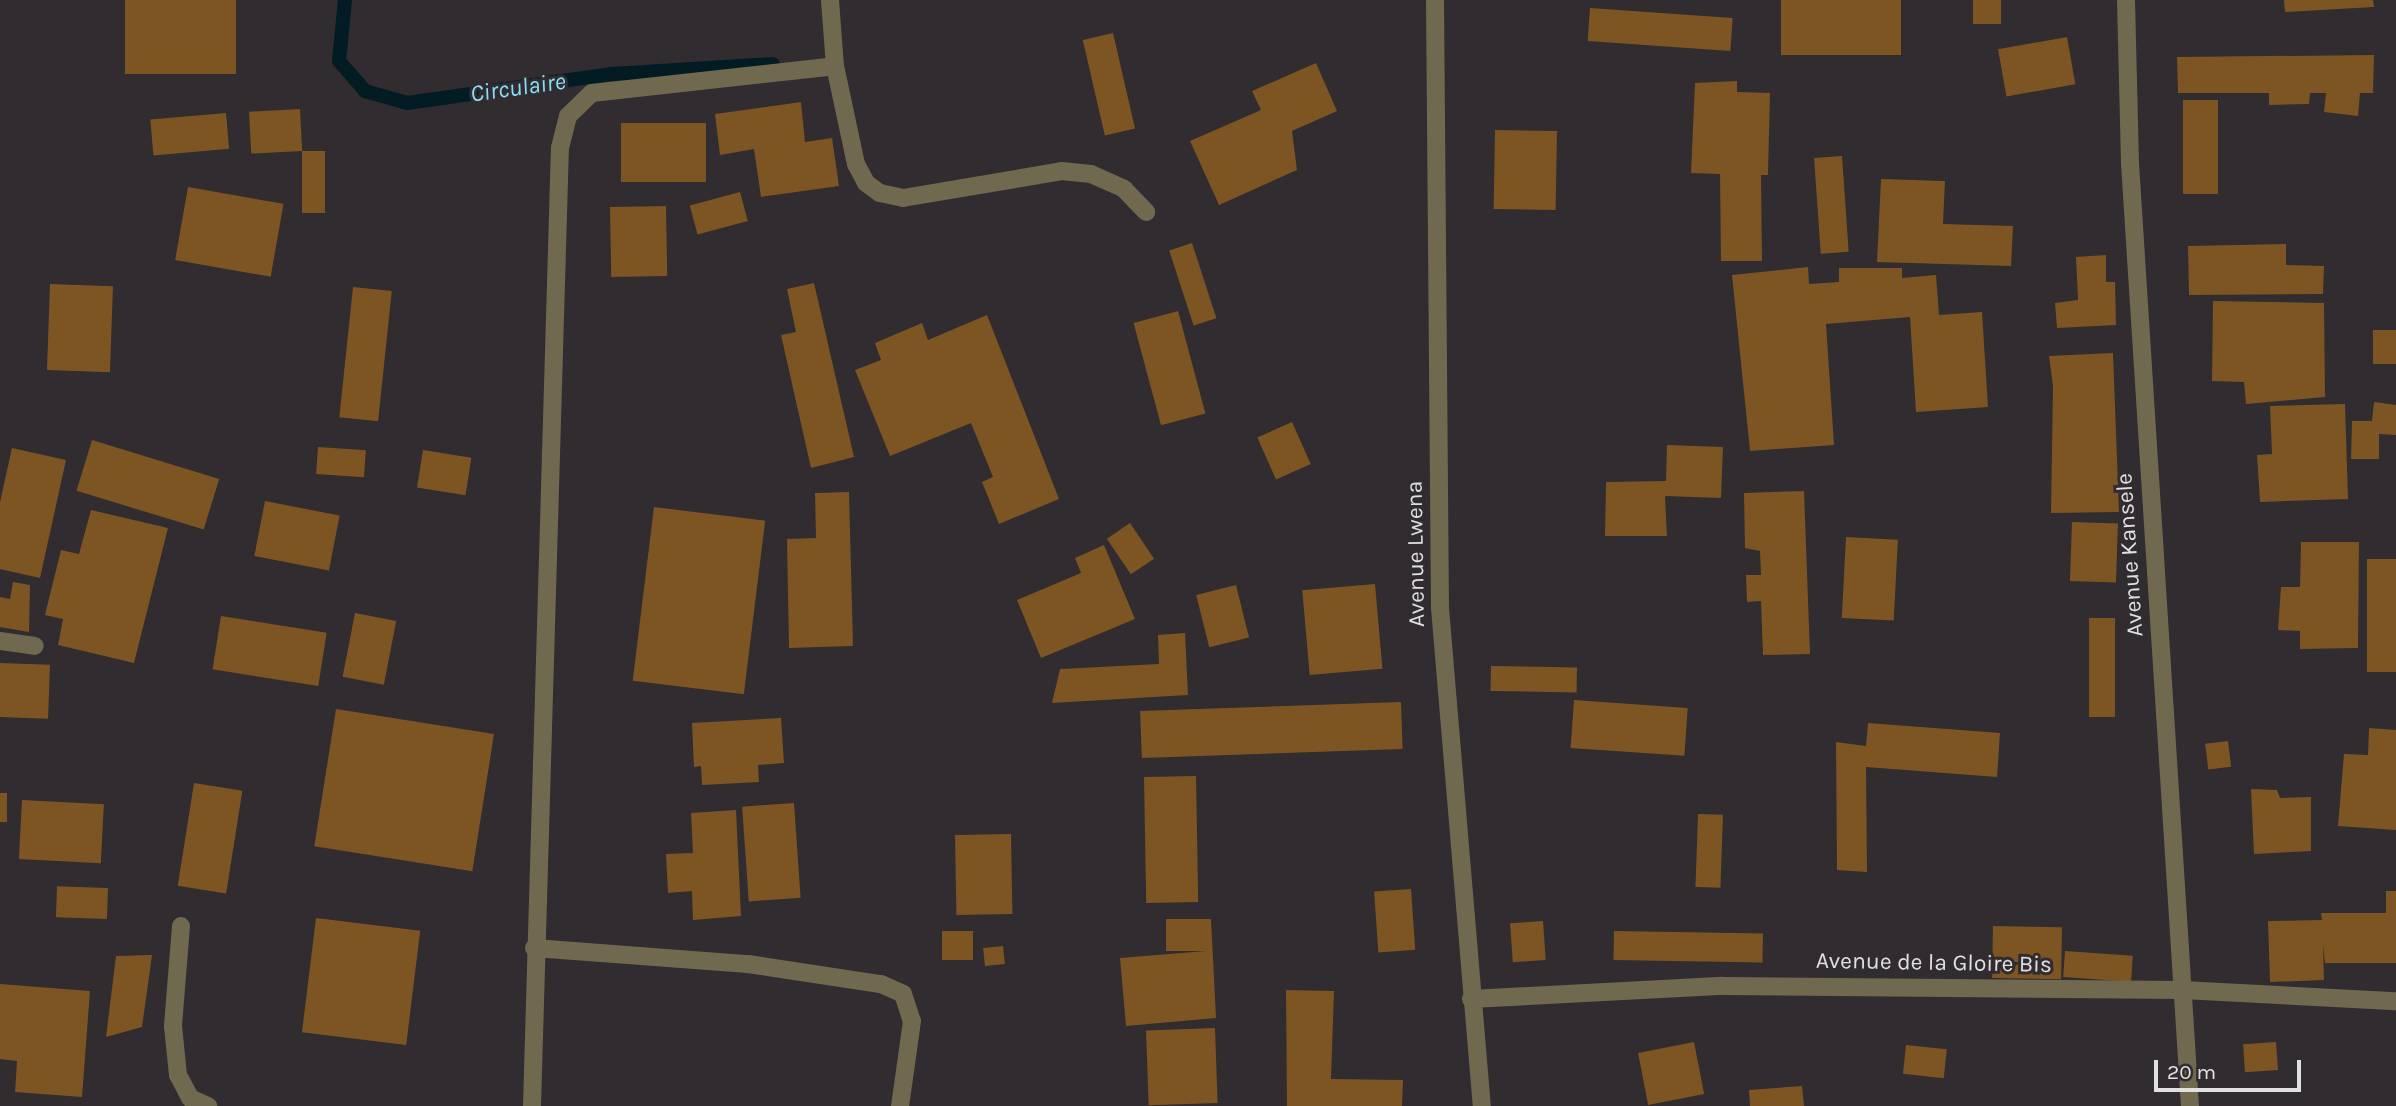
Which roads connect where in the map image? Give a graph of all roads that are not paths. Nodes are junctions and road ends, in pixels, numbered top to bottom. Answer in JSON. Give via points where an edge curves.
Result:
{"nodes":[{"id":1,"x":830,"y":0,"type":"edge"},
{"id":2,"x":1435,"y":0,"type":"edge"},
{"id":3,"x":2126,"y":0,"type":"edge"},
{"id":4,"x":835,"y":66,"type":"junction"},
{"id":5,"x":1146,"y":212,"type":"dead end"},
{"id":6,"x":0,"y":642,"type":"edge"},
{"id":7,"x":35,"y":646,"type":"dead end"},
{"id":8,"x":181,"y":926,"type":"dead end"},
{"id":9,"x":534,"y":948,"type":"junction"},
{"id":10,"x":2183,"y":990,"type":"junction"},
{"id":11,"x":1471,"y":999,"type":"junction"},
{"id":12,"x":2396,"y":1001,"type":"edge"},
{"id":13,"x":208,"y":1106,"type":"edge"},
{"id":14,"x":532,"y":1106,"type":"edge"},
{"id":15,"x":900,"y":1106,"type":"edge"},
{"id":16,"x":1482,"y":1106,"type":"edge"},
{"id":17,"x":2190,"y":1106,"type":"edge"}],
"edges":[{"from":1,"to":4,"type":"street"},
{"from":2,"to":11,"type":"street","name":"Avenue Lwena","via":[[1440,608]]},
{"from":3,"to":10,"type":"street","name":"Avenue Kansele","via":[[2130,163]]},
{"from":4,"to":5,"type":"street","via":[[856,164],[866,183],[880,193],[903,198],[1062,171],[1091,174],[1124,189]]},
{"from":4,"to":9,"type":"street","via":[[592,93],[568,116],[560,148]]},
{"from":6,"to":7,"type":"street"},
{"from":8,"to":13,"type":"street","via":[[173,1026],[178,1075],[190,1098]]},
{"from":9,"to":14,"type":"street"},
{"from":9,"to":15,"type":"street","via":[[748,964],[892,989],[903,994],[912,1021]]},
{"from":10,"to":11,"type":"street","name":"Avenue de la Gloire Bis","via":[[1723,986]]},
{"from":10,"to":12,"type":"street","name":"Avenue de la Gloire Bis"},
{"from":10,"to":17,"type":"street","name":"Avenue Kansele"},
{"from":11,"to":16,"type":"street","name":"Avenue Lwena"}]}
